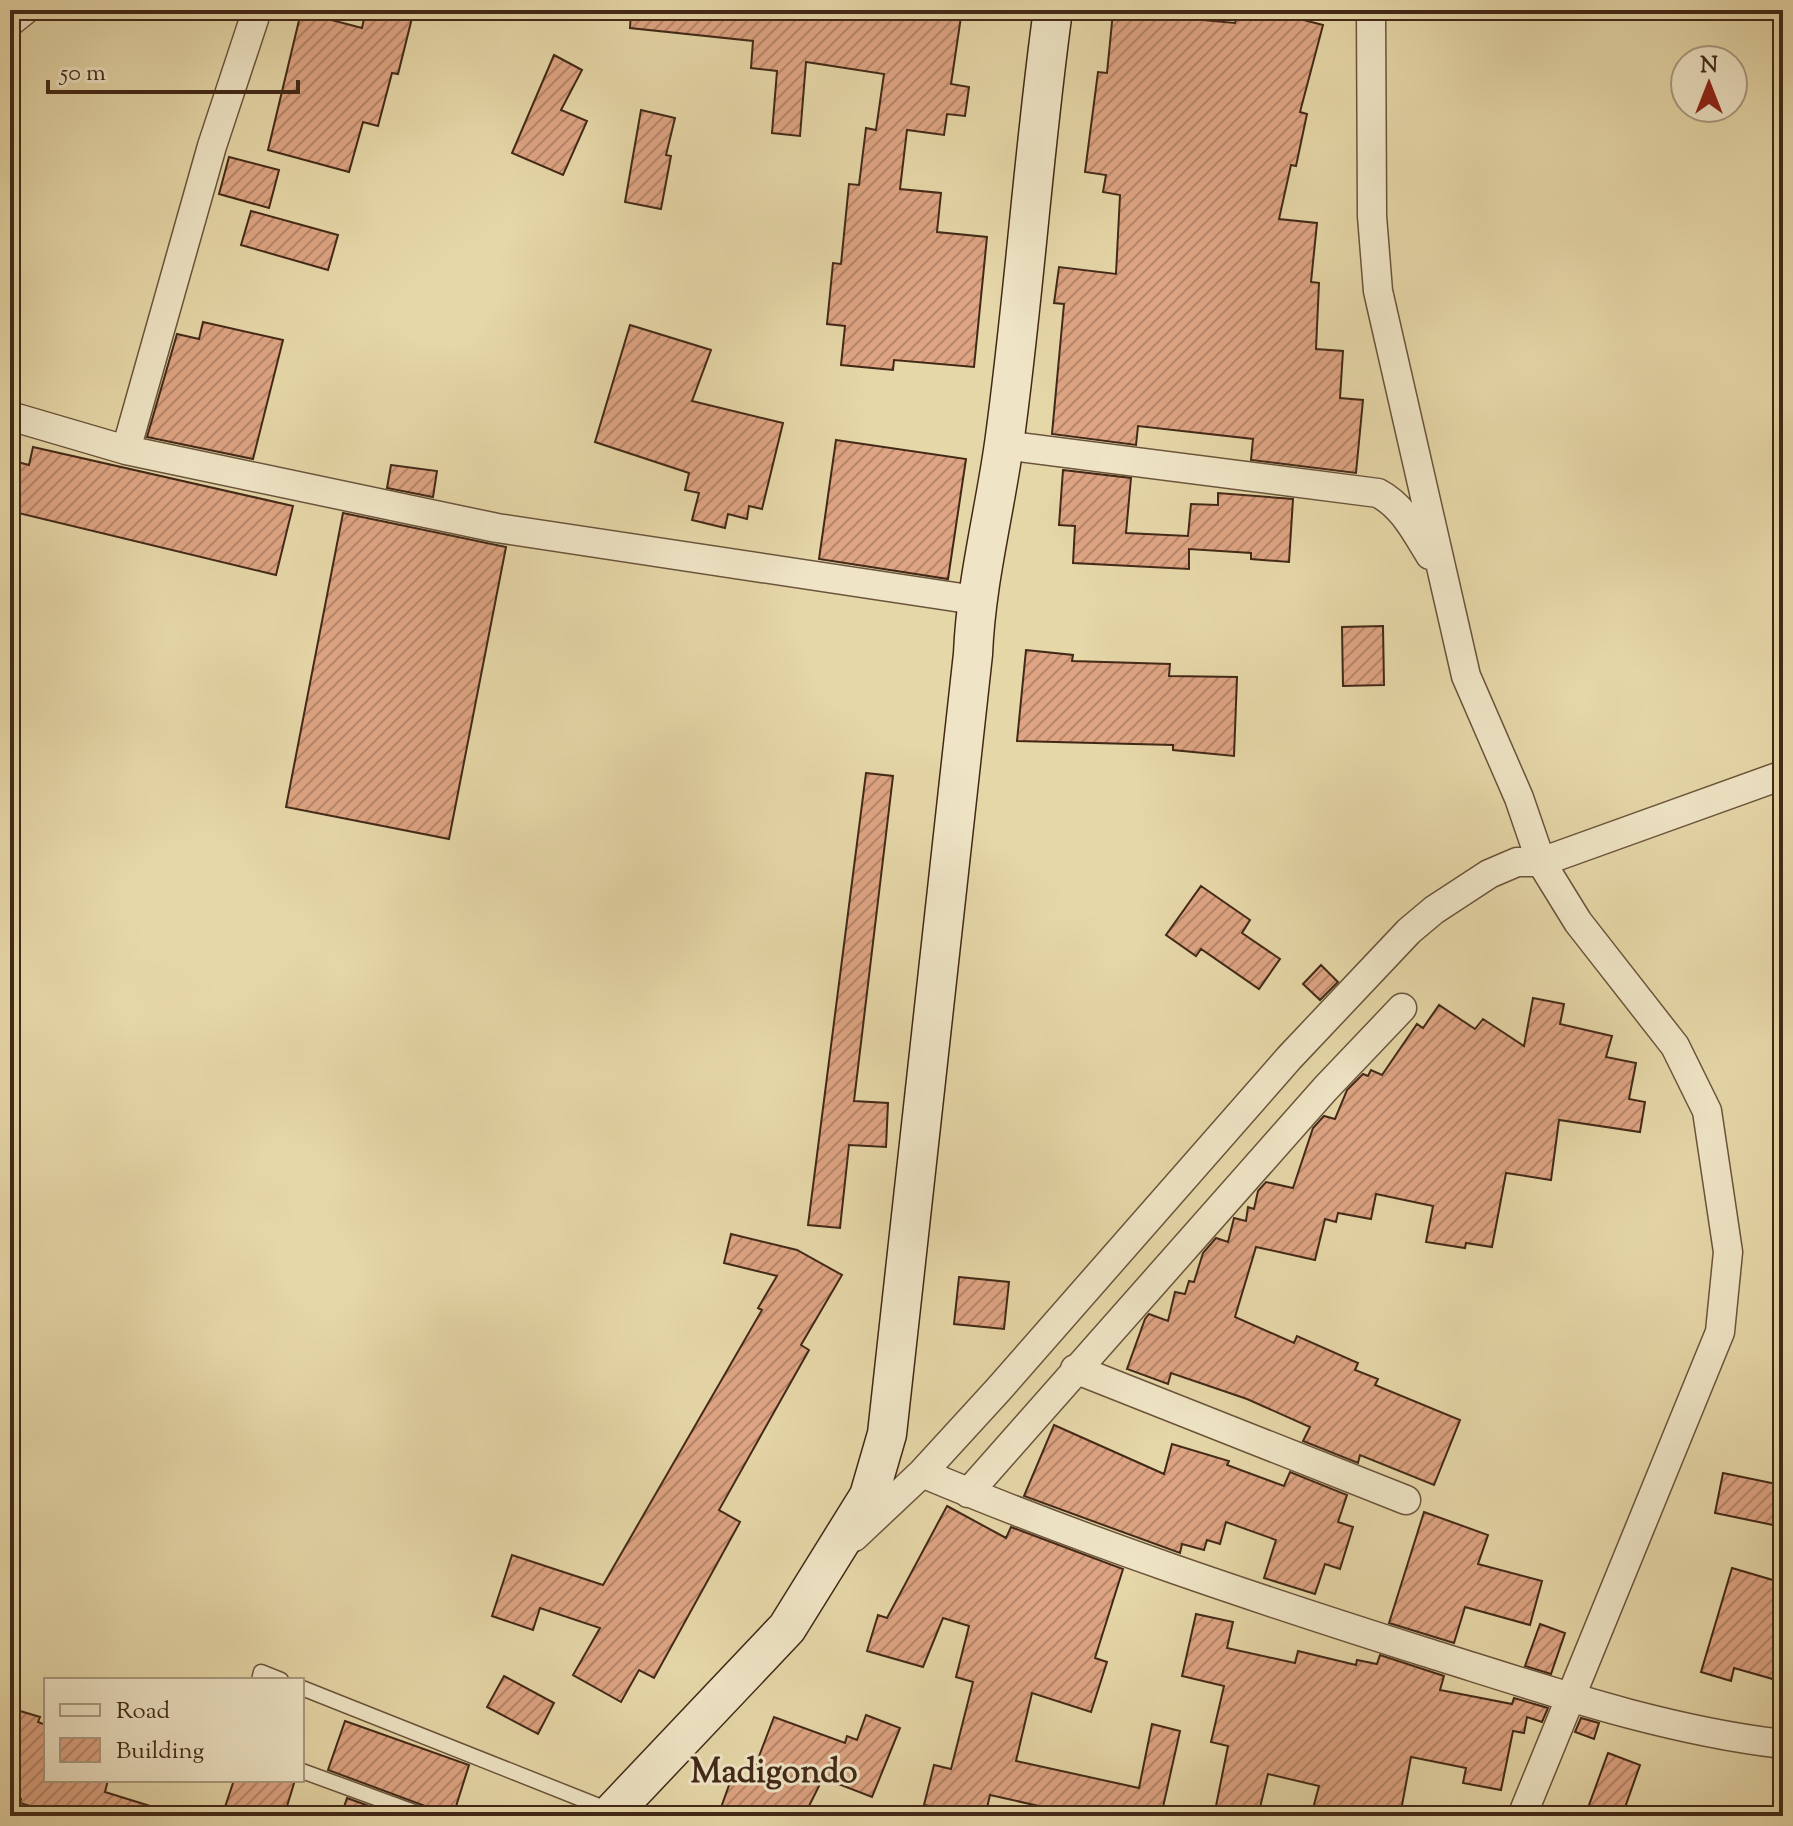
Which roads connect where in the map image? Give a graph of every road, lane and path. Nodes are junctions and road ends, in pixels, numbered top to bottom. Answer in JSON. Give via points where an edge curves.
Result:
{"nodes":[{"id":1,"x":25,"y":10,"type":"edge"},
{"id":2,"x":257,"y":10,"type":"edge"},
{"id":3,"x":1053,"y":10,"type":"edge"},
{"id":4,"x":1371,"y":10,"type":"edge"},
{"id":5,"x":10,"y":22,"type":"edge"},
{"id":6,"x":10,"y":416,"type":"edge"},
{"id":7,"x":1004,"y":445,"type":"junction"},
{"id":8,"x":126,"y":450,"type":"junction"},
{"id":9,"x":1442,"y":573,"type":"junction"},
{"id":10,"x":975,"y":600,"type":"junction"},
{"id":11,"x":1783,"y":775,"type":"edge"},
{"id":12,"x":1541,"y":862,"type":"junction"},
{"id":13,"x":1402,"y":1008,"type":"dead end"},
{"id":14,"x":1075,"y":1369,"type":"junction"},
{"id":15,"x":922,"y":1473,"type":"junction"},
{"id":16,"x":968,"y":1493,"type":"junction"},
{"id":17,"x":1406,"y":1500,"type":"dead end"},
{"id":18,"x":836,"y":1554,"type":"junction"},
{"id":19,"x":260,"y":1678,"type":"edge"},
{"id":20,"x":276,"y":1678,"type":"edge"},
{"id":21,"x":304,"y":1689,"type":"edge"},
{"id":22,"x":1568,"y":1697,"type":"junction"},
{"id":23,"x":1783,"y":1744,"type":"edge"},
{"id":24,"x":304,"y":1772,"type":"edge"},
{"id":25,"x":611,"y":1814,"type":"edge"},
{"id":26,"x":425,"y":1816,"type":"edge"},
{"id":27,"x":1522,"y":1816,"type":"edge"}],
"edges":[{"from":1,"to":5,"type":"street"},
{"from":2,"to":8,"type":"street","via":[[212,146]]},
{"from":3,"to":7,"type":"main road"},
{"from":4,"to":9,"type":"street","via":[[1372,216],[1378,291]]},
{"from":6,"to":8,"type":"street"},
{"from":7,"to":9,"type":"street","via":[[1378,493],[1405,515]]},
{"from":7,"to":10,"type":"main road"},
{"from":8,"to":10,"type":"street","via":[[497,528]]},
{"from":9,"to":12,"type":"street","via":[[1466,676]]},
{"from":10,"to":18,"type":"main road","via":[[887,1434],[869,1496]]},
{"from":11,"to":12,"type":"street"},
{"from":12,"to":15,"type":"street","via":[[1517,862],[1489,874],[1409,931],[1289,1058]]},
{"from":12,"to":22,"type":"street","via":[[1578,922],[1689,1069],[1707,1111],[1728,1252],[1720,1332]]},
{"from":13,"to":14,"type":"street"},
{"from":14,"to":16,"type":"street"},
{"from":14,"to":17,"type":"street"},
{"from":15,"to":16,"type":"street"},
{"from":15,"to":18,"type":"street"},
{"from":16,"to":22,"type":"street","via":[[1217,1586]]},
{"from":18,"to":25,"type":"main road","via":[[787,1628]]},
{"from":19,"to":20,"type":"lane","via":[[261,1672]]},
{"from":21,"to":25,"type":"lane"},
{"from":22,"to":23,"type":"street"},
{"from":22,"to":27,"type":"street"},
{"from":24,"to":26,"type":"lane"}]}
